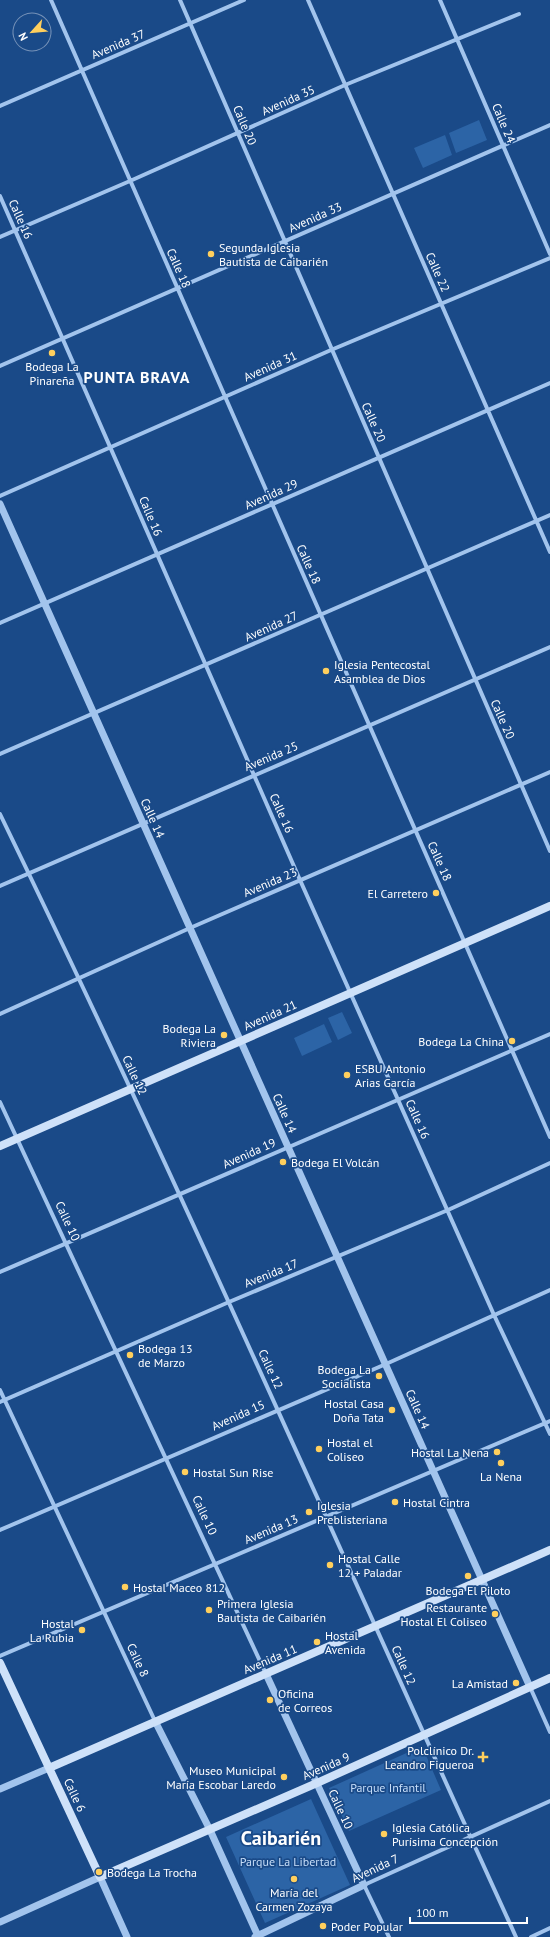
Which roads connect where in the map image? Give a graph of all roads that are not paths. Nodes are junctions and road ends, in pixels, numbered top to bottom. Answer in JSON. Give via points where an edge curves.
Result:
{"nodes":[{"id":1,"x":51,"y":0,"type":"edge"},
{"id":2,"x":180,"y":0,"type":"edge"},
{"id":3,"x":244,"y":0,"type":"edge"},
{"id":4,"x":308,"y":0,"type":"edge"},
{"id":5,"x":440,"y":0,"type":"edge"},
{"id":6,"x":519,"y":14,"type":"dead end"},
{"id":7,"x":190,"y":23,"type":"junction"},
{"id":8,"x":456,"y":39,"type":"junction"},
{"id":9,"x":81,"y":71,"type":"junction"},
{"id":10,"x":345,"y":85,"type":"junction"},
{"id":11,"x":0,"y":106,"type":"edge"},
{"id":12,"x":550,"y":125,"type":"edge"},
{"id":13,"x":237,"y":134,"type":"junction"},
{"id":14,"x":502,"y":146,"type":"junction"},
{"id":15,"x":130,"y":181,"type":"junction"},
{"id":16,"x":393,"y":194,"type":"junction"},
{"id":17,"x":0,"y":196,"type":"edge"},
{"id":18,"x":15,"y":230,"type":"junction"},
{"id":19,"x":0,"y":237,"type":"edge"},
{"id":20,"x":284,"y":242,"type":"junction"},
{"id":21,"x":550,"y":254,"type":"edge"},
{"id":22,"x":550,"y":258,"type":"edge"},
{"id":23,"x":177,"y":289,"type":"junction"},
{"id":24,"x":441,"y":303,"type":"junction"},
{"id":25,"x":63,"y":338,"type":"junction"},
{"id":26,"x":331,"y":350,"type":"junction"},
{"id":27,"x":0,"y":366,"type":"edge"},
{"id":28,"x":550,"y":384,"type":"edge"},
{"id":29,"x":225,"y":397,"type":"junction"},
{"id":30,"x":488,"y":410,"type":"junction"},
{"id":31,"x":110,"y":447,"type":"junction"},
{"id":32,"x":379,"y":458,"type":"junction"},
{"id":33,"x":0,"y":496,"type":"edge"},
{"id":34,"x":0,"y":504,"type":"edge"},
{"id":35,"x":272,"y":505,"type":"junction"},
{"id":36,"x":550,"y":515,"type":"edge"},
{"id":37,"x":537,"y":521,"type":"junction"},
{"id":38,"x":550,"y":552,"type":"edge"},
{"id":39,"x":157,"y":555,"type":"junction"},
{"id":40,"x":427,"y":569,"type":"junction"},
{"id":41,"x":45,"y":604,"type":"junction"},
{"id":42,"x":321,"y":615,"type":"junction"},
{"id":43,"x":0,"y":623,"type":"edge"},
{"id":44,"x":550,"y":647,"type":"edge"},
{"id":45,"x":206,"y":665,"type":"junction"},
{"id":46,"x":475,"y":678,"type":"junction"},
{"id":47,"x":94,"y":714,"type":"junction"},
{"id":48,"x":369,"y":725,"type":"junction"},
{"id":49,"x":0,"y":754,"type":"edge"},
{"id":50,"x":550,"y":772,"type":"edge"},
{"id":51,"x":254,"y":774,"type":"junction"},
{"id":52,"x":521,"y":784,"type":"junction"},
{"id":53,"x":0,"y":814,"type":"edge"},
{"id":54,"x":143,"y":823,"type":"junction"},
{"id":55,"x":415,"y":830,"type":"junction"},
{"id":56,"x":550,"y":851,"type":"edge"},
{"id":57,"x":29,"y":873,"type":"junction"},
{"id":58,"x":300,"y":880,"type":"junction"},
{"id":59,"x":0,"y":886,"type":"edge"},
{"id":60,"x":550,"y":906,"type":"edge"},
{"id":61,"x":190,"y":928,"type":"junction"},
{"id":62,"x":465,"y":943,"type":"junction"},
{"id":63,"x":78,"y":978,"type":"junction"},
{"id":64,"x":351,"y":993,"type":"junction"},
{"id":65,"x":0,"y":1014,"type":"edge"},
{"id":66,"x":550,"y":1034,"type":"edge"},
{"id":67,"x":241,"y":1041,"type":"junction"},
{"id":68,"x":512,"y":1050,"type":"junction"},
{"id":69,"x":130,"y":1089,"type":"junction"},
{"id":70,"x":398,"y":1099,"type":"junction"},
{"id":71,"x":0,"y":1102,"type":"edge"},
{"id":72,"x":550,"y":1137,"type":"edge"},
{"id":73,"x":17,"y":1138,"type":"junction"},
{"id":74,"x":0,"y":1146,"type":"edge"},
{"id":75,"x":288,"y":1147,"type":"junction"},
{"id":76,"x":550,"y":1163,"type":"edge"},
{"id":77,"x":180,"y":1195,"type":"junction"},
{"id":78,"x":448,"y":1210,"type":"junction"},
{"id":79,"x":66,"y":1243,"type":"junction"},
{"id":80,"x":338,"y":1257,"type":"junction"},
{"id":81,"x":0,"y":1272,"type":"edge"},
{"id":82,"x":550,"y":1290,"type":"edge"},
{"id":83,"x":229,"y":1302,"type":"junction"},
{"id":84,"x":494,"y":1315,"type":"junction"},
{"id":85,"x":116,"y":1352,"type":"junction"},
{"id":86,"x":386,"y":1364,"type":"junction"},
{"id":87,"x":0,"y":1390,"type":"edge"},
{"id":88,"x":2,"y":1401,"type":"edge"},
{"id":89,"x":278,"y":1409,"type":"junction"},
{"id":90,"x":550,"y":1421,"type":"edge"},
{"id":91,"x":545,"y":1423,"type":"junction"},
{"id":92,"x":550,"y":1434,"type":"edge"},
{"id":93,"x":166,"y":1458,"type":"junction"},
{"id":94,"x":433,"y":1470,"type":"junction"},
{"id":95,"x":54,"y":1506,"type":"junction"},
{"id":96,"x":326,"y":1517,"type":"junction"},
{"id":97,"x":0,"y":1530,"type":"edge"},
{"id":98,"x":550,"y":1550,"type":"edge"},
{"id":99,"x":215,"y":1563,"type":"junction"},
{"id":100,"x":482,"y":1580,"type":"junction"},
{"id":101,"x":103,"y":1611,"type":"junction"},
{"id":102,"x":376,"y":1626,"type":"junction"},
{"id":103,"x":0,"y":1656,"type":"edge"},
{"id":104,"x":0,"y":1663,"type":"edge"},
{"id":105,"x":266,"y":1674,"type":"junction"},
{"id":106,"x":550,"y":1678,"type":"edge"},
{"id":107,"x":530,"y":1687,"type":"junction"},
{"id":108,"x":155,"y":1721,"type":"junction"},
{"id":109,"x":550,"y":1732,"type":"edge"},
{"id":110,"x":424,"y":1734,"type":"junction"},
{"id":111,"x":49,"y":1768,"type":"junction"},
{"id":112,"x":317,"y":1783,"type":"junction"},
{"id":113,"x":0,"y":1789,"type":"edge"},
{"id":114,"x":550,"y":1801,"type":"edge"},
{"id":115,"x":210,"y":1830,"type":"junction"},
{"id":116,"x":470,"y":1837,"type":"junction"},
{"id":117,"x":100,"y":1877,"type":"junction"},
{"id":118,"x":364,"y":1885,"type":"junction"},
{"id":119,"x":0,"y":1922,"type":"edge"},
{"id":120,"x":550,"y":1928,"type":"edge"},
{"id":121,"x":127,"y":1937,"type":"edge"},
{"id":122,"x":257,"y":1937,"type":"edge"},
{"id":123,"x":389,"y":1937,"type":"edge"},
{"id":124,"x":516,"y":1937,"type":"edge"},
{"id":125,"x":530,"y":1937,"type":"edge"}],
"edges":[{"from":1,"to":9,"type":"street","name":"Calle 18"},
{"from":2,"to":7,"type":"street","name":"Calle 20"},
{"from":3,"to":7,"type":"street","name":"Avenida 37"},
{"from":4,"to":10,"type":"street","name":"Calle 22"},
{"from":5,"to":8,"type":"street","name":"Calle 24"},
{"from":6,"to":8,"type":"street","name":"Avenida 35"},
{"from":7,"to":9,"type":"street","name":"Avenida 37"},
{"from":7,"to":13,"type":"street","name":"Calle 20"},
{"from":8,"to":10,"type":"street","name":"Avenida 35"},
{"from":8,"to":14,"type":"street","name":"Calle 24"},
{"from":9,"to":11,"type":"street","name":"Avenida 37"},
{"from":9,"to":15,"type":"street","name":"Calle 18"},
{"from":10,"to":13,"type":"street","name":"Avenida 35"},
{"from":10,"to":16,"type":"street","name":"Calle 22"},
{"from":12,"to":14,"type":"street","name":"Avenida 33"},
{"from":13,"to":15,"type":"street","name":"Avenida 35"},
{"from":13,"to":20,"type":"street","name":"Calle 20"},
{"from":14,"to":16,"type":"street","name":"Avenida 33"},
{"from":14,"to":21,"type":"street","name":"Calle 24"},
{"from":15,"to":18,"type":"street","name":"Avenida 35"},
{"from":15,"to":23,"type":"street","name":"Calle 18"},
{"from":16,"to":20,"type":"street","name":"Avenida 33"},
{"from":16,"to":24,"type":"street","name":"Calle 22"},
{"from":17,"to":18,"type":"street","name":"Calle 16"},
{"from":18,"to":19,"type":"street","name":"Avenida 35"},
{"from":18,"to":25,"type":"street","name":"Calle 16"},
{"from":20,"to":23,"type":"street","name":"Avenida 33"},
{"from":20,"to":26,"type":"street","name":"Calle 20"},
{"from":22,"to":24,"type":"street","name":"Avenida 31"},
{"from":23,"to":25,"type":"street","name":"Avenida 33"},
{"from":23,"to":29,"type":"street","name":"Calle 18"},
{"from":24,"to":26,"type":"street","name":"Avenida 31"},
{"from":24,"to":30,"type":"street","name":"Calle 22"},
{"from":25,"to":27,"type":"street","name":"Avenida 33"},
{"from":25,"to":31,"type":"street","name":"Calle 16"},
{"from":26,"to":29,"type":"street","name":"Avenida 31"},
{"from":26,"to":32,"type":"street","name":"Calle 20"},
{"from":28,"to":30,"type":"street","name":"Avenida 29"},
{"from":29,"to":31,"type":"street","name":"Avenida 31"},
{"from":29,"to":35,"type":"street","name":"Calle 18"},
{"from":30,"to":32,"type":"street","name":"Avenida 29"},
{"from":30,"to":37,"type":"street","name":"Calle 22"},
{"from":31,"to":33,"type":"street","name":"Avenida 31"},
{"from":31,"to":39,"type":"street","name":"Calle 16"},
{"from":32,"to":35,"type":"street","name":"Avenida 29"},
{"from":32,"to":40,"type":"street","name":"Calle 20"},
{"from":34,"to":41,"type":"street","name":"Calle 14"},
{"from":35,"to":39,"type":"street","name":"Avenida 29"},
{"from":35,"to":42,"type":"street","name":"Calle 18"},
{"from":36,"to":37,"type":"street","name":"Avenida 27"},
{"from":37,"to":38,"type":"street","name":"Calle 22"},
{"from":37,"to":40,"type":"street","name":"Avenida 27"},
{"from":39,"to":41,"type":"street","name":"Avenida 29"},
{"from":39,"to":45,"type":"street","name":"Calle 16"},
{"from":40,"to":42,"type":"street","name":"Avenida 27"},
{"from":40,"to":46,"type":"street","name":"Calle 20"},
{"from":41,"to":43,"type":"street","name":"Avenida 29"},
{"from":41,"to":47,"type":"street","name":"Calle 14"},
{"from":42,"to":45,"type":"street","name":"Avenida 27"},
{"from":42,"to":48,"type":"street","name":"Calle 18"},
{"from":44,"to":46,"type":"street","name":"Avenida 25"},
{"from":45,"to":47,"type":"street","name":"Avenida 27"},
{"from":45,"to":51,"type":"street","name":"Calle 16"},
{"from":46,"to":48,"type":"street","name":"Avenida 25"},
{"from":46,"to":52,"type":"street","name":"Calle 20"},
{"from":47,"to":49,"type":"street","name":"Avenida 27"},
{"from":47,"to":54,"type":"street","name":"Calle 14"},
{"from":48,"to":51,"type":"street","name":"Avenida 25"},
{"from":48,"to":55,"type":"street","name":"Calle 18"},
{"from":50,"to":52,"type":"street","name":"Avenida 23"},
{"from":51,"to":54,"type":"street","name":"Avenida 25"},
{"from":51,"to":58,"type":"street","name":"Calle 16"},
{"from":52,"to":55,"type":"street","name":"Avenida 23"},
{"from":52,"to":56,"type":"street","name":"Calle 20"},
{"from":53,"to":57,"type":"street","name":"Calle 12"},
{"from":54,"to":57,"type":"street","name":"Avenida 25"},
{"from":54,"to":61,"type":"street","name":"Calle 14"},
{"from":55,"to":58,"type":"street","name":"Avenida 23"},
{"from":55,"to":62,"type":"street","name":"Calle 18"},
{"from":57,"to":59,"type":"street","name":"Avenida 25"},
{"from":57,"to":63,"type":"street","name":"Calle 12"},
{"from":58,"to":61,"type":"street","name":"Avenida 23"},
{"from":58,"to":64,"type":"street","name":"Calle 16"},
{"from":60,"to":62,"type":"main road","name":"Avenida 21"},
{"from":61,"to":63,"type":"street","name":"Avenida 23"},
{"from":61,"to":67,"type":"street","name":"Calle 14"},
{"from":62,"to":64,"type":"main road","name":"Avenida 21"},
{"from":62,"to":68,"type":"street","name":"Calle 18"},
{"from":63,"to":65,"type":"street","name":"Avenida 23"},
{"from":63,"to":69,"type":"street","name":"Calle 12"},
{"from":64,"to":67,"type":"main road","name":"Avenida 21"},
{"from":64,"to":70,"type":"street","name":"Calle 16"},
{"from":66,"to":68,"type":"street","name":"Avenida 19"},
{"from":67,"to":69,"type":"main road","name":"Avenida 21"},
{"from":67,"to":75,"type":"street","name":"Calle 14"},
{"from":68,"to":70,"type":"street","name":"Avenida 19"},
{"from":68,"to":72,"type":"street","name":"Calle 18"},
{"from":69,"to":73,"type":"main road","name":"Avenida 21"},
{"from":69,"to":77,"type":"street","name":"Calle 12"},
{"from":70,"to":75,"type":"street","name":"Avenida 19"},
{"from":70,"to":78,"type":"street","name":"Calle 16"},
{"from":71,"to":73,"type":"street","name":"Calle 10"},
{"from":73,"to":74,"type":"main road","name":"Avenida 21"},
{"from":73,"to":79,"type":"street","name":"Calle 10"},
{"from":75,"to":77,"type":"street","name":"Avenida 19"},
{"from":75,"to":80,"type":"street","name":"Calle 14"},
{"from":76,"to":78,"type":"street","name":"Avenida 17"},
{"from":77,"to":79,"type":"street","name":"Avenida 19"},
{"from":77,"to":83,"type":"street","name":"Calle 12"},
{"from":78,"to":80,"type":"street","name":"Avenida 17"},
{"from":78,"to":84,"type":"street","name":"Calle 16"},
{"from":79,"to":81,"type":"street","name":"Avenida 19"},
{"from":79,"to":85,"type":"street","name":"Calle 10"},
{"from":80,"to":83,"type":"street","name":"Avenida 17"},
{"from":80,"to":86,"type":"street","name":"Calle 14"},
{"from":82,"to":84,"type":"street","name":"Avenida 15"},
{"from":83,"to":85,"type":"street","name":"Avenida 17"},
{"from":83,"to":89,"type":"street","name":"Calle 12"},
{"from":84,"to":86,"type":"street","name":"Avenida 15"},
{"from":84,"to":91,"type":"street","name":"Calle 16"},
{"from":85,"to":88,"type":"street","name":"Avenida 17"},
{"from":85,"to":93,"type":"street","name":"Calle 10"},
{"from":86,"to":89,"type":"street","name":"Avenida 15"},
{"from":86,"to":94,"type":"street","name":"Calle 14"},
{"from":87,"to":88,"type":"street","name":"Calle 8"},
{"from":88,"to":95,"type":"street","name":"Calle 8"},
{"from":89,"to":93,"type":"street","name":"Avenida 15"},
{"from":89,"to":96,"type":"street","name":"Calle 12"},
{"from":90,"to":91,"type":"street","name":"Avenida 13"},
{"from":91,"to":92,"type":"street","name":"Calle 16"},
{"from":91,"to":94,"type":"street","name":"Avenida 13"},
{"from":93,"to":95,"type":"street","name":"Avenida 15"},
{"from":93,"to":99,"type":"street","name":"Calle 10"},
{"from":94,"to":96,"type":"street","name":"Avenida 13"},
{"from":94,"to":100,"type":"street","name":"Calle 14"},
{"from":95,"to":97,"type":"street","name":"Avenida 15"},
{"from":95,"to":101,"type":"street","name":"Calle 8"},
{"from":96,"to":99,"type":"street","name":"Avenida 13"},
{"from":96,"to":102,"type":"street","name":"Calle 12"},
{"from":98,"to":100,"type":"main road","name":"Avenida 11"},
{"from":99,"to":101,"type":"street","name":"Avenida 13"},
{"from":99,"to":105,"type":"street","name":"Calle 10"},
{"from":100,"to":102,"type":"main road","name":"Avenida 11"},
{"from":100,"to":107,"type":"street","name":"Calle 14"},
{"from":101,"to":103,"type":"street","name":"Avenida 13"},
{"from":101,"to":108,"type":"street","name":"Calle 8"},
{"from":102,"to":105,"type":"main road","name":"Avenida 11"},
{"from":102,"to":110,"type":"street","name":"Calle 12"},
{"from":104,"to":111,"type":"main road","name":"Calle 6"},
{"from":105,"to":108,"type":"main road","name":"Avenida 11"},
{"from":105,"to":112,"type":"street","name":"Calle 10"},
{"from":106,"to":107,"type":"main road","name":"Avenida 9"},
{"from":107,"to":109,"type":"street","name":"Calle 14"},
{"from":107,"to":110,"type":"main road","name":"Avenida 9"},
{"from":108,"to":111,"type":"main road","name":"Avenida 11"},
{"from":108,"to":115,"type":"street","name":"Calle 8"},
{"from":110,"to":112,"type":"main road","name":"Avenida 9"},
{"from":110,"to":116,"type":"street","name":"Calle 12"},
{"from":111,"to":113,"type":"street","name":"Avenida 11"},
{"from":111,"to":117,"type":"main road","name":"Calle 6"},
{"from":112,"to":115,"type":"main road","name":"Avenida 9"},
{"from":112,"to":118,"type":"street","name":"Calle 10"},
{"from":114,"to":116,"type":"street","name":"Avenida 7"},
{"from":115,"to":117,"type":"main road","name":"Avenida 9"},
{"from":115,"to":122,"type":"street","name":"Calle 8"},
{"from":116,"to":118,"type":"street","name":"Avenida 7"},
{"from":116,"to":124,"type":"street","name":"Calle 12"},
{"from":117,"to":119,"type":"street","name":"Avenida 9"},
{"from":117,"to":121,"type":"street","name":"Calle 6"},
{"from":118,"to":122,"type":"street","name":"Avenida 7"},
{"from":118,"to":123,"type":"street","name":"Calle 10"},
{"from":120,"to":125,"type":"street"}]}
